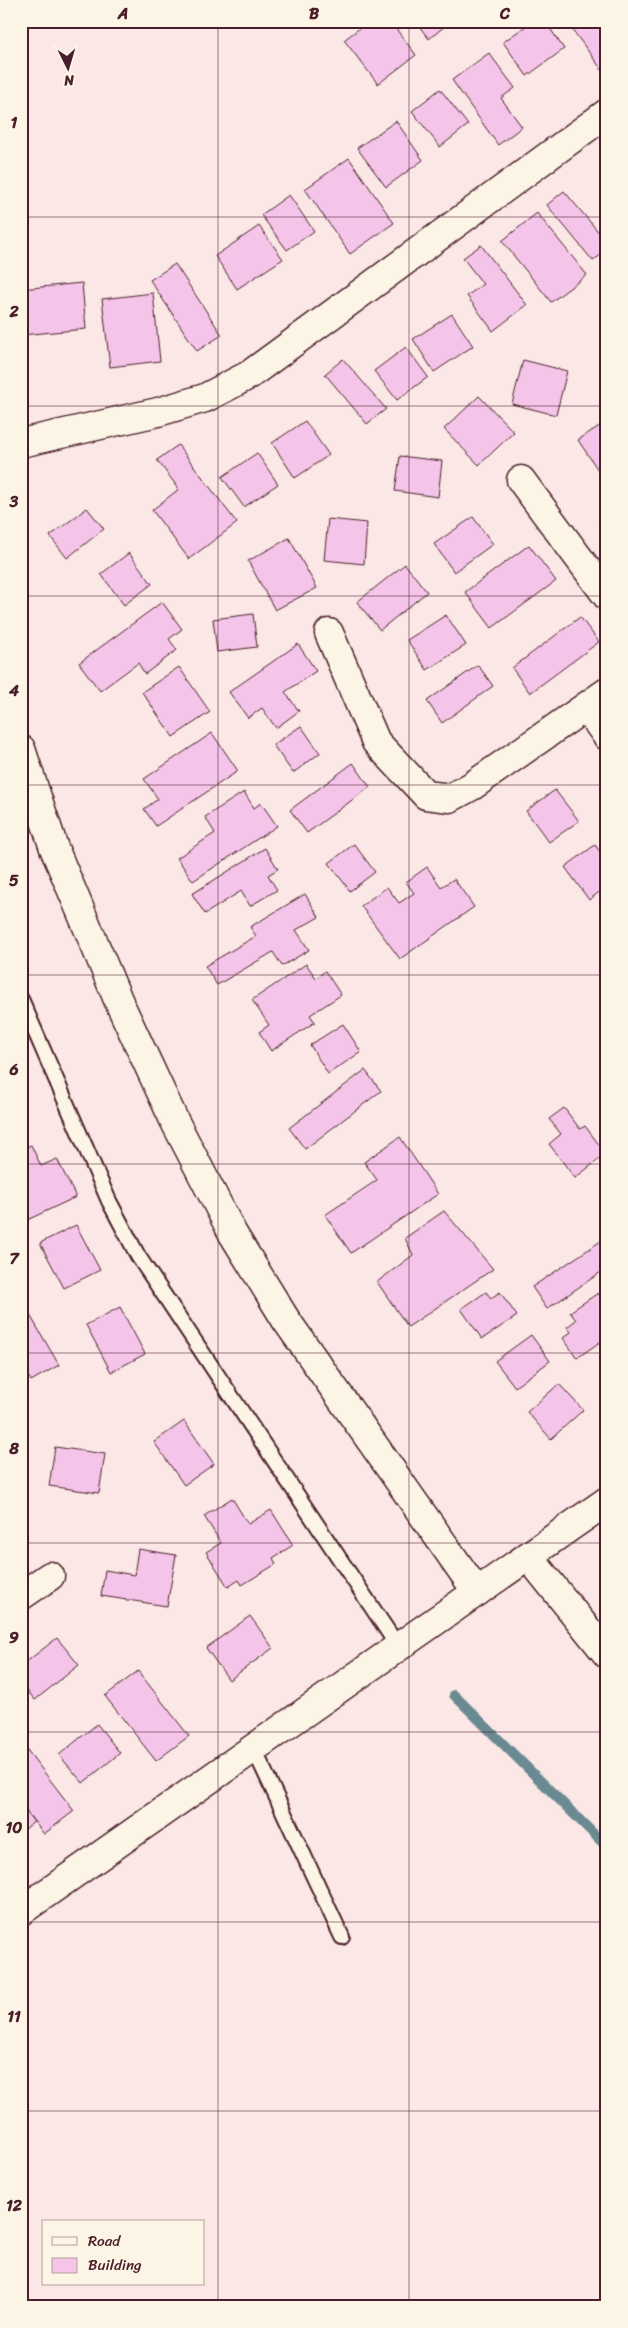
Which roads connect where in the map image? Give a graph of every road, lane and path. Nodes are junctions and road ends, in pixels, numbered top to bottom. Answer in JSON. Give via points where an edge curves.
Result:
{"nodes":[{"id":1,"x":607,"y":113,"type":"edge"},
{"id":2,"x":21,"y":443,"type":"edge"},
{"id":3,"x":521,"y":480,"type":"dead end"},
{"id":4,"x":607,"y":596,"type":"edge"},
{"id":5,"x":329,"y":633,"type":"dead end"},
{"id":6,"x":596,"y":700,"type":"edge"},
{"id":7,"x":607,"y":736,"type":"edge"},
{"id":8,"x":21,"y":750,"type":"edge"},
{"id":9,"x":21,"y":999,"type":"edge"},
{"id":10,"x":607,"y":1500,"type":"edge"},
{"id":11,"x":528,"y":1556,"type":"junction"},
{"id":12,"x":50,"y":1576,"type":"dead end"},
{"id":13,"x":477,"y":1592,"type":"junction"},
{"id":14,"x":21,"y":1596,"type":"edge"},
{"id":15,"x":399,"y":1648,"type":"junction"},
{"id":16,"x":607,"y":1654,"type":"edge"},
{"id":17,"x":254,"y":1749,"type":"junction"},
{"id":18,"x":21,"y":1911,"type":"edge"},
{"id":19,"x":342,"y":1937,"type":"dead end"}],
"edges":[{"from":1,"to":2,"type":"street","via":[[249,375],[205,398]]},
{"from":3,"to":4,"type":"street"},
{"from":5,"to":6,"type":"street","via":[[376,742],[426,795],[450,798],[472,786]]},
{"from":6,"to":7,"type":"street"},
{"from":8,"to":13,"type":"street","via":[[54,848],[119,1002],[174,1120],[233,1234],[286,1320]]},
{"from":9,"to":15,"type":"lane","via":[[109,1201],[138,1256]]},
{"from":10,"to":11,"type":"street"},
{"from":11,"to":13,"type":"street"},
{"from":11,"to":16,"type":"street"},
{"from":12,"to":14,"type":"street"},
{"from":13,"to":15,"type":"street"},
{"from":15,"to":17,"type":"street"},
{"from":17,"to":18,"type":"street"},
{"from":17,"to":19,"type":"lane"}]}
